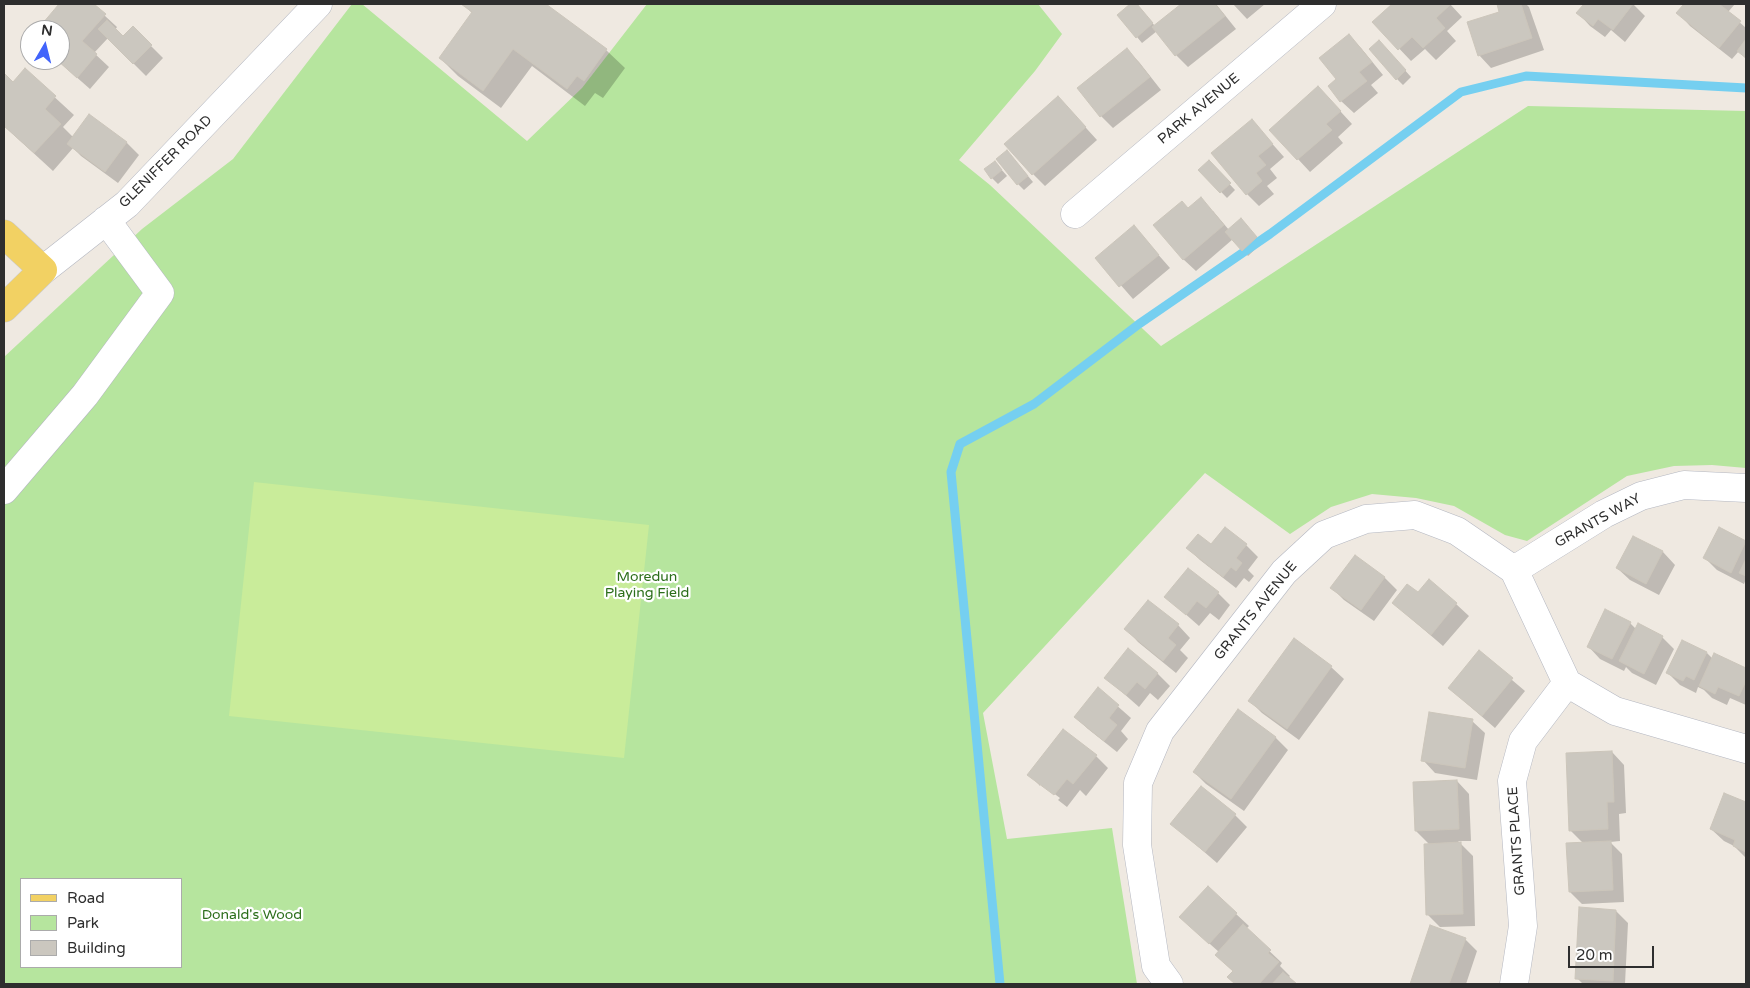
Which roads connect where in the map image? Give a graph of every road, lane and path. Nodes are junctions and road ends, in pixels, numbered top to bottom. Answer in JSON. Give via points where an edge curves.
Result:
{"nodes":[{"id":1,"x":318,"y":4,"type":"edge"},
{"id":2,"x":1322,"y":4,"type":"edge"},
{"id":3,"x":1075,"y":214,"type":"dead end"},
{"id":4,"x":106,"y":220,"type":"junction"},
{"id":5,"x":4,"y":234,"type":"edge"},
{"id":6,"x":43,"y":270,"type":"junction"},
{"id":7,"x":4,"y":308,"type":"edge"},
{"id":8,"x":1746,"y":488,"type":"edge"},
{"id":9,"x":4,"y":490,"type":"edge"},
{"id":10,"x":1514,"y":570,"type":"junction"},
{"id":11,"x":1567,"y":683,"type":"junction"},
{"id":12,"x":1746,"y":749,"type":"edge"},
{"id":13,"x":1168,"y":984,"type":"edge"},
{"id":14,"x":1514,"y":984,"type":"edge"}],
"edges":[{"from":1,"to":4,"type":"street","name":"GLENIFFER ROAD","via":[[127,204]]},
{"from":2,"to":3,"type":"street","name":"PARK AVENUE"},
{"from":4,"to":6,"type":"street","name":"GLENIFFER ROAD"},
{"from":4,"to":9,"type":"street","via":[[160,293],[85,395]]},
{"from":5,"to":6,"type":"main road"},
{"from":6,"to":7,"type":"main road","name":"GLENIFFER ROAD"},
{"from":8,"to":10,"type":"street","name":"GRANTS WAY","via":[[1684,485],[1641,496],[1604,514]]},
{"from":10,"to":11,"type":"street"},
{"from":10,"to":13,"type":"street","name":"GRANTS AVENUE","via":[[1457,531],[1415,515],[1366,519],[1324,535],[1284,572],[1160,731],[1138,783],[1136,844],[1156,966]]},
{"from":11,"to":12,"type":"street","via":[[1615,711]]},
{"from":11,"to":14,"type":"street","name":"GRANTS PLACE","via":[[1523,741],[1512,781],[1523,926]]}]}
